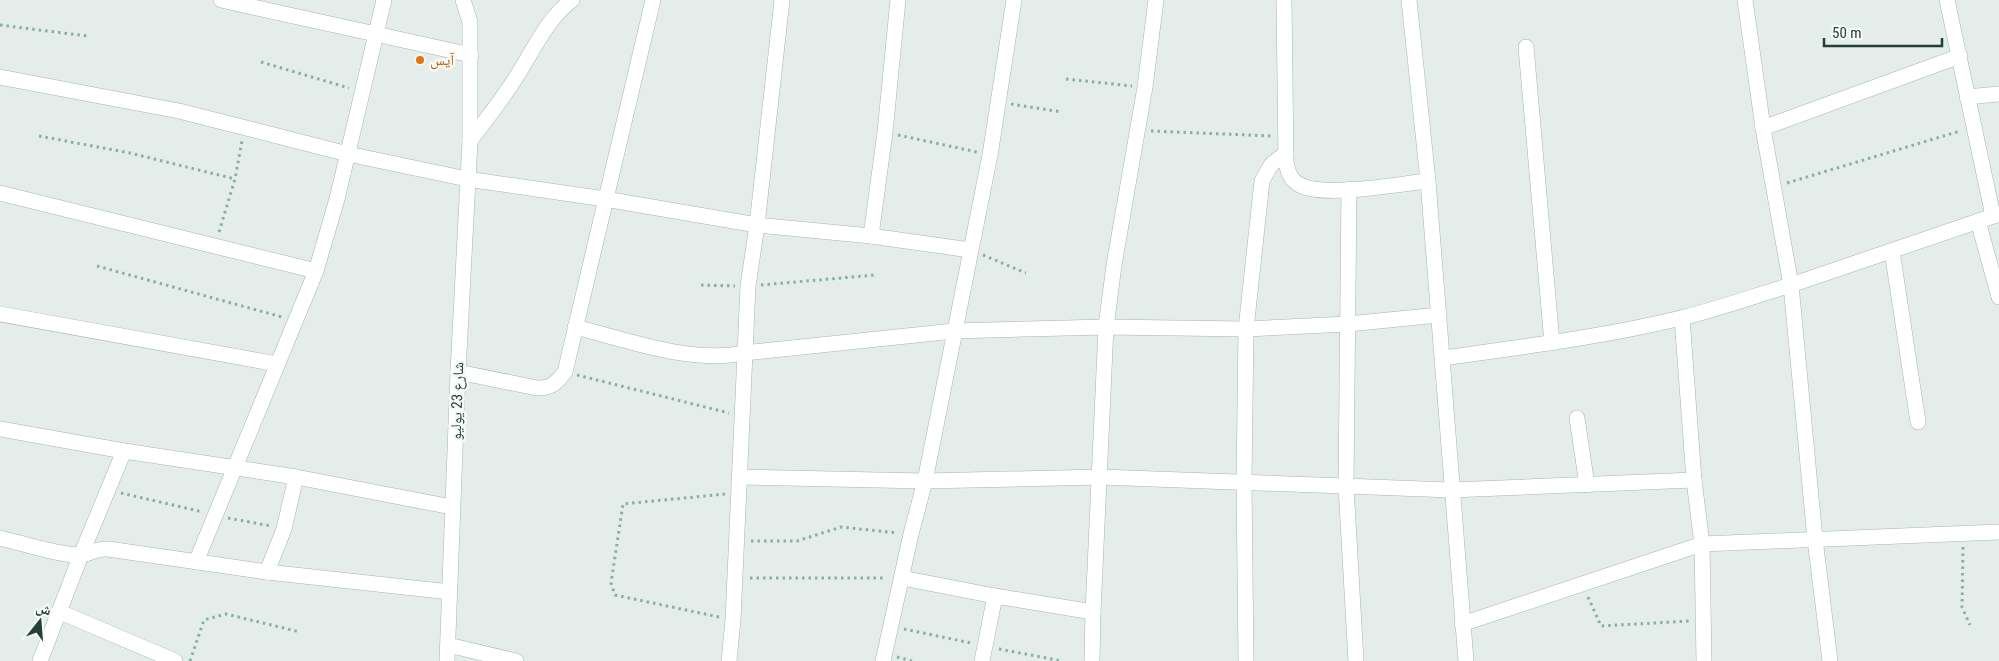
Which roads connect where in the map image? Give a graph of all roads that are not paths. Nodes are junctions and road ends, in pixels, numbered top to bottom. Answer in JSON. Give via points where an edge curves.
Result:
{"nodes":[{"id":1,"x":221,"y":0,"type":"edge"},
{"id":2,"x":384,"y":0,"type":"edge"},
{"id":3,"x":463,"y":0,"type":"edge"},
{"id":4,"x":572,"y":0,"type":"edge"},
{"id":5,"x":652,"y":0,"type":"edge"},
{"id":6,"x":782,"y":0,"type":"edge"},
{"id":7,"x":898,"y":0,"type":"edge"},
{"id":8,"x":1014,"y":0,"type":"edge"},
{"id":9,"x":1156,"y":0,"type":"edge"},
{"id":10,"x":1284,"y":0,"type":"edge"},
{"id":11,"x":1409,"y":0,"type":"edge"},
{"id":12,"x":1745,"y":0,"type":"edge"},
{"id":13,"x":1947,"y":0,"type":"edge"},
{"id":14,"x":272,"y":5,"type":"edge"},
{"id":15,"x":376,"y":35,"type":"junction"},
{"id":16,"x":1526,"y":47,"type":"dead end"},
{"id":17,"x":471,"y":55,"type":"junction"},
{"id":18,"x":1960,"y":56,"type":"junction"},
{"id":19,"x":0,"y":77,"type":"edge"},
{"id":20,"x":1999,"y":94,"type":"edge"},
{"id":21,"x":1968,"y":97,"type":"junction"},
{"id":22,"x":1763,"y":128,"type":"junction"},
{"id":23,"x":470,"y":141,"type":"junction"},
{"id":24,"x":1286,"y":153,"type":"junction"},
{"id":25,"x":348,"y":154,"type":"junction"},
{"id":26,"x":468,"y":179,"type":"junction"},
{"id":27,"x":1428,"y":182,"type":"junction"},
{"id":28,"x":1349,"y":189,"type":"junction"},
{"id":29,"x":0,"y":193,"type":"edge"},
{"id":30,"x":605,"y":199,"type":"junction"},
{"id":31,"x":1990,"y":217,"type":"edge"},
{"id":32,"x":757,"y":225,"type":"junction"},
{"id":33,"x":871,"y":236,"type":"junction"},
{"id":34,"x":970,"y":250,"type":"junction"},
{"id":35,"x":1892,"y":251,"type":"junction"},
{"id":36,"x":316,"y":271,"type":"junction"},
{"id":37,"x":1791,"y":285,"type":"junction"},
{"id":38,"x":1999,"y":298,"type":"edge"},
{"id":39,"x":0,"y":314,"type":"edge"},
{"id":40,"x":1439,"y":315,"type":"junction"},
{"id":41,"x":1682,"y":318,"type":"junction"},
{"id":42,"x":1348,"y":324,"type":"junction"},
{"id":43,"x":1106,"y":327,"type":"junction"},
{"id":44,"x":575,"y":328,"type":"junction"},
{"id":45,"x":1246,"y":329,"type":"junction"},
{"id":46,"x":954,"y":331,"type":"junction"},
{"id":47,"x":1552,"y":342,"type":"junction"},
{"id":48,"x":744,"y":353,"type":"junction"},
{"id":49,"x":1443,"y":358,"type":"junction"},
{"id":50,"x":277,"y":364,"type":"junction"},
{"id":51,"x":458,"y":372,"type":"junction"},
{"id":52,"x":1577,"y":418,"type":"dead end"},
{"id":53,"x":1918,"y":422,"type":"dead end"},
{"id":54,"x":0,"y":429,"type":"edge"},
{"id":55,"x":124,"y":451,"type":"junction"},
{"id":56,"x":236,"y":467,"type":"junction"},
{"id":57,"x":296,"y":477,"type":"junction"},
{"id":58,"x":739,"y":477,"type":"junction"},
{"id":59,"x":1100,"y":477,"type":"junction"},
{"id":60,"x":1694,"y":480,"type":"junction"},
{"id":61,"x":925,"y":481,"type":"junction"},
{"id":62,"x":1244,"y":482,"type":"junction"},
{"id":63,"x":1587,"y":485,"type":"junction"},
{"id":64,"x":1346,"y":486,"type":"junction"},
{"id":65,"x":1451,"y":490,"type":"junction"},
{"id":66,"x":452,"y":507,"type":"junction"},
{"id":67,"x":1999,"y":532,"type":"edge"},
{"id":68,"x":0,"y":538,"type":"edge"},
{"id":69,"x":1815,"y":539,"type":"junction"},
{"id":70,"x":1702,"y":544,"type":"junction"},
{"id":71,"x":81,"y":555,"type":"junction"},
{"id":72,"x":196,"y":562,"type":"junction"},
{"id":73,"x":267,"y":572,"type":"junction"},
{"id":74,"x":902,"y":578,"type":"junction"},
{"id":75,"x":450,"y":592,"type":"junction"},
{"id":76,"x":995,"y":596,"type":"junction"},
{"id":77,"x":60,"y":612,"type":"junction"},
{"id":78,"x":1093,"y":612,"type":"junction"},
{"id":79,"x":1462,"y":624,"type":"junction"},
{"id":80,"x":448,"y":645,"type":"junction"},
{"id":81,"x":984,"y":654,"type":"edge"},
{"id":82,"x":40,"y":661,"type":"edge"},
{"id":83,"x":175,"y":661,"type":"edge"},
{"id":84,"x":447,"y":661,"type":"edge"},
{"id":85,"x":516,"y":661,"type":"edge"},
{"id":86,"x":729,"y":661,"type":"edge"},
{"id":87,"x":883,"y":661,"type":"edge"},
{"id":88,"x":1092,"y":661,"type":"edge"},
{"id":89,"x":1246,"y":661,"type":"edge"},
{"id":90,"x":1356,"y":661,"type":"edge"},
{"id":91,"x":1466,"y":661,"type":"edge"},
{"id":92,"x":1704,"y":661,"type":"edge"},
{"id":93,"x":1830,"y":661,"type":"edge"}],
"edges":[{"from":1,"to":14,"type":"street"},
{"from":2,"to":15,"type":"street"},
{"from":3,"to":17,"type":"street","name":"شارع 23 يوليو","via":[[470,22]]},
{"from":4,"to":23,"type":"street","via":[[542,34],[503,97]]},
{"from":5,"to":30,"type":"street"},
{"from":6,"to":32,"type":"street"},
{"from":7,"to":33,"type":"street"},
{"from":8,"to":34,"type":"street","via":[[990,155]]},
{"from":9,"to":43,"type":"street"},
{"from":10,"to":24,"type":"street"},
{"from":11,"to":27,"type":"street"},
{"from":12,"to":22,"type":"street"},
{"from":13,"to":18,"type":"street"},
{"from":14,"to":15,"type":"street"},
{"from":15,"to":17,"type":"street"},
{"from":15,"to":25,"type":"street"},
{"from":16,"to":47,"type":"street"},
{"from":17,"to":23,"type":"street","name":"شارع 23 يوليو"},
{"from":18,"to":21,"type":"street"},
{"from":18,"to":22,"type":"street"},
{"from":19,"to":25,"type":"street","via":[[180,111]]},
{"from":20,"to":21,"type":"street"},
{"from":21,"to":31,"type":"street"},
{"from":22,"to":37,"type":"street"},
{"from":23,"to":26,"type":"street","name":"شارع 23 يوليو"},
{"from":24,"to":28,"type":"street","via":[[1288,173],[1298,184]]},
{"from":24,"to":45,"type":"street","via":[[1271,166],[1262,181]]},
{"from":25,"to":26,"type":"street"},
{"from":25,"to":36,"type":"street"},
{"from":26,"to":30,"type":"street"},
{"from":26,"to":51,"type":"street","name":"شارع 23 يوليو"},
{"from":27,"to":28,"type":"street"},
{"from":27,"to":40,"type":"street"},
{"from":28,"to":42,"type":"street"},
{"from":29,"to":36,"type":"street"},
{"from":30,"to":32,"type":"street"},
{"from":30,"to":44,"type":"street"},
{"from":31,"to":35,"type":"street"},
{"from":31,"to":38,"type":"street"},
{"from":32,"to":33,"type":"street"},
{"from":32,"to":48,"type":"street","via":[[748,286]]},
{"from":33,"to":34,"type":"street"},
{"from":34,"to":46,"type":"street"},
{"from":35,"to":37,"type":"street"},
{"from":35,"to":53,"type":"street"},
{"from":36,"to":50,"type":"street"},
{"from":37,"to":41,"type":"street"},
{"from":37,"to":69,"type":"street"},
{"from":39,"to":50,"type":"street"},
{"from":40,"to":42,"type":"street"},
{"from":40,"to":49,"type":"street"},
{"from":41,"to":47,"type":"street"},
{"from":41,"to":60,"type":"street"},
{"from":42,"to":45,"type":"street"},
{"from":42,"to":64,"type":"street"},
{"from":43,"to":45,"type":"street"},
{"from":43,"to":46,"type":"street"},
{"from":43,"to":59,"type":"street"},
{"from":44,"to":48,"type":"street","via":[[694,355],[726,357]]},
{"from":44,"to":51,"type":"street","via":[[564,372],[554,385],[547,388]]},
{"from":45,"to":62,"type":"street"},
{"from":46,"to":48,"type":"street"},
{"from":46,"to":61,"type":"street"},
{"from":47,"to":49,"type":"street"},
{"from":48,"to":58,"type":"street"},
{"from":49,"to":65,"type":"street"},
{"from":50,"to":56,"type":"street"},
{"from":51,"to":66,"type":"street","name":"شارع 23 يوليو"},
{"from":52,"to":63,"type":"street"},
{"from":54,"to":55,"type":"street"},
{"from":55,"to":56,"type":"street"},
{"from":55,"to":71,"type":"street"},
{"from":56,"to":57,"type":"street"},
{"from":56,"to":72,"type":"street"},
{"from":57,"to":66,"type":"street"},
{"from":57,"to":73,"type":"street","via":[[284,529]]},
{"from":58,"to":61,"type":"street"},
{"from":58,"to":86,"type":"street"},
{"from":59,"to":61,"type":"street"},
{"from":59,"to":62,"type":"street"},
{"from":59,"to":78,"type":"street"},
{"from":60,"to":63,"type":"street"},
{"from":60,"to":70,"type":"street"},
{"from":61,"to":74,"type":"street"},
{"from":62,"to":64,"type":"street"},
{"from":62,"to":89,"type":"street"},
{"from":63,"to":65,"type":"street"},
{"from":64,"to":65,"type":"street"},
{"from":64,"to":90,"type":"street"},
{"from":65,"to":79,"type":"street"},
{"from":66,"to":75,"type":"street","name":"شارع 23 يوليو"},
{"from":67,"to":69,"type":"street"},
{"from":68,"to":71,"type":"street"},
{"from":69,"to":70,"type":"street"},
{"from":69,"to":93,"type":"street"},
{"from":70,"to":79,"type":"street"},
{"from":70,"to":92,"type":"street"},
{"from":71,"to":72,"type":"street","via":[[99,548]]},
{"from":71,"to":77,"type":"street"},
{"from":72,"to":73,"type":"street"},
{"from":73,"to":75,"type":"street"},
{"from":74,"to":76,"type":"street"},
{"from":74,"to":87,"type":"street"},
{"from":75,"to":80,"type":"street","name":"شارع 23 يوليو"},
{"from":76,"to":78,"type":"street"},
{"from":76,"to":81,"type":"street"},
{"from":77,"to":82,"type":"street"},
{"from":77,"to":83,"type":"street"},
{"from":78,"to":88,"type":"street"},
{"from":79,"to":91,"type":"street"},
{"from":80,"to":84,"type":"street","name":"شارع 23 يوليو"},
{"from":80,"to":85,"type":"street"}]}
